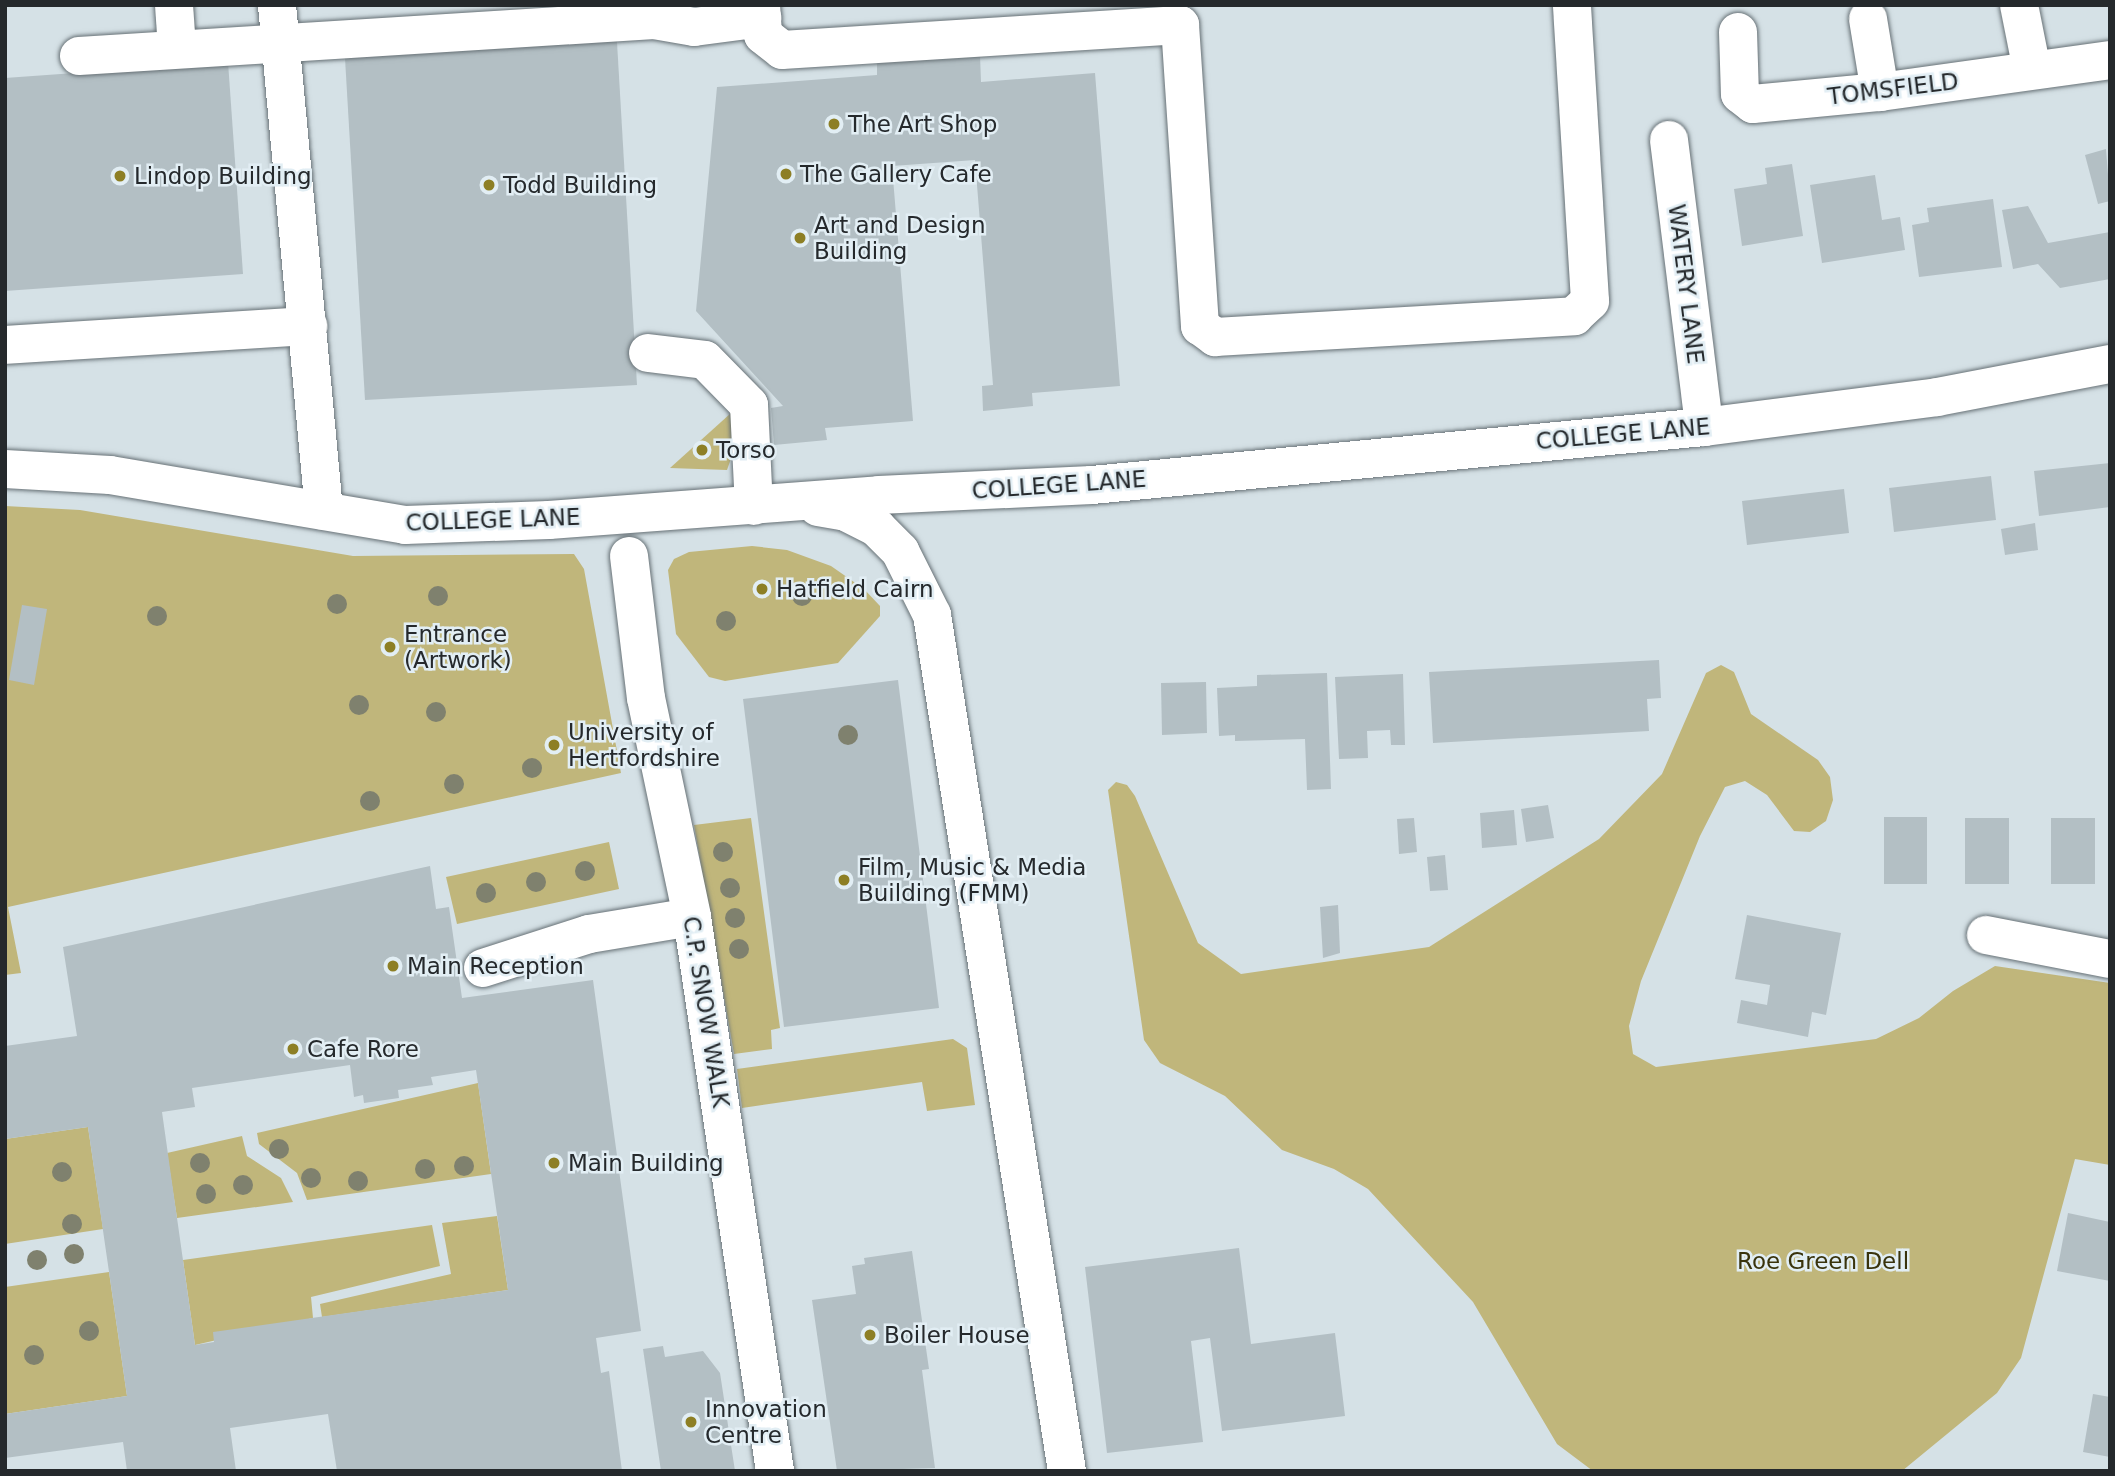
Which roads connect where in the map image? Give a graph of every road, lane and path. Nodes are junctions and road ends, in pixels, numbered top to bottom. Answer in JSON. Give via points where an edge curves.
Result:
{"nodes":[{"id":1,"x":174,"y":5,"type":"edge"},
{"id":2,"x":1572,"y":5,"type":"edge"},
{"id":3,"x":2019,"y":5,"type":"edge"},
{"id":4,"x":762,"y":12,"type":"edge"},
{"id":5,"x":589,"y":14,"type":"edge"},
{"id":6,"x":693,"y":16,"type":"edge"},
{"id":7,"x":485,"y":17,"type":"edge"},
{"id":8,"x":1868,"y":19,"type":"dead end"},
{"id":9,"x":381,"y":20,"type":"edge"},
{"id":10,"x":278,"y":23,"type":"edge"},
{"id":11,"x":1738,"y":32,"type":"dead end"},
{"id":12,"x":177,"y":48,"type":"junction"},
{"id":13,"x":79,"y":56,"type":"dead end"},
{"id":14,"x":2110,"y":60,"type":"edge"},
{"id":15,"x":2032,"y":70,"type":"junction"},
{"id":16,"x":1880,"y":92,"type":"junction"},
{"id":17,"x":1669,"y":141,"type":"dead end"},
{"id":18,"x":307,"y":326,"type":"junction"},
{"id":19,"x":5,"y":345,"type":"edge"},
{"id":20,"x":648,"y":353,"type":"dead end"},
{"id":21,"x":2110,"y":364,"type":"edge"},
{"id":22,"x":1704,"y":428,"type":"junction"},
{"id":23,"x":5,"y":468,"type":"edge"},
{"id":24,"x":796,"y":503,"type":"junction"},
{"id":25,"x":754,"y":506,"type":"junction"},
{"id":26,"x":324,"y":511,"type":"junction"},
{"id":27,"x":629,"y":556,"type":"dead end"},
{"id":28,"x":692,"y":917,"type":"junction"},
{"id":29,"x":1986,"y":935,"type":"dead end"},
{"id":30,"x":2110,"y":959,"type":"edge"},
{"id":31,"x":484,"y":968,"type":"dead end"},
{"id":32,"x":775,"y":1471,"type":"edge"},
{"id":33,"x":1067,"y":1471,"type":"edge"}],
"edges":[{"from":1,"to":12,"type":"street"},
{"from":2,"to":4,"type":"street","via":[[1590,300],[1574,316],[1215,337],[1200,326],[1181,24],[782,50],[763,35]]},
{"from":3,"to":15,"type":"street"},
{"from":4,"to":6,"type":"street"},
{"from":5,"to":6,"type":"street","via":[[654,20]]},
{"from":5,"to":7,"type":"street"},
{"from":7,"to":9,"type":"street"},
{"from":8,"to":16,"type":"street"},
{"from":9,"to":10,"type":"street"},
{"from":10,"to":12,"type":"street"},
{"from":10,"to":18,"type":"street"},
{"from":11,"to":16,"type":"street","name":"TOMSFIELD","via":[[1740,94],[1753,104]]},
{"from":12,"to":13,"type":"street"},
{"from":14,"to":15,"type":"street","name":"TOMSFIELD"},
{"from":15,"to":16,"type":"street","name":"TOMSFIELD"},
{"from":17,"to":22,"type":"street","name":"WATERY LANE"},
{"from":18,"to":19,"type":"street"},
{"from":18,"to":26,"type":"street"},
{"from":20,"to":25,"type":"street","via":[[705,360],[749,405]]},
{"from":21,"to":22,"type":"street","name":"COLLEGE LANE","via":[[1937,397]]},
{"from":22,"to":24,"type":"street","name":"COLLEGE LANE","via":[[1093,485]]},
{"from":23,"to":26,"type":"street","name":"COLLEGE LANE","via":[[110,475]]},
{"from":24,"to":25,"type":"street","name":"COLLEGE LANE"},
{"from":24,"to":33,"type":"street","via":[[846,512],[877,528],[900,551],[932,615]]},
{"from":25,"to":26,"type":"street","name":"COLLEGE LANE","via":[[405,525]]},
{"from":27,"to":28,"type":"street","name":"C.P. SNOW WALK","via":[[646,698]]},
{"from":28,"to":31,"type":"street","via":[[589,934]]},
{"from":28,"to":32,"type":"street","name":"C.P. SNOW WALK"},
{"from":29,"to":30,"type":"street"}]}
